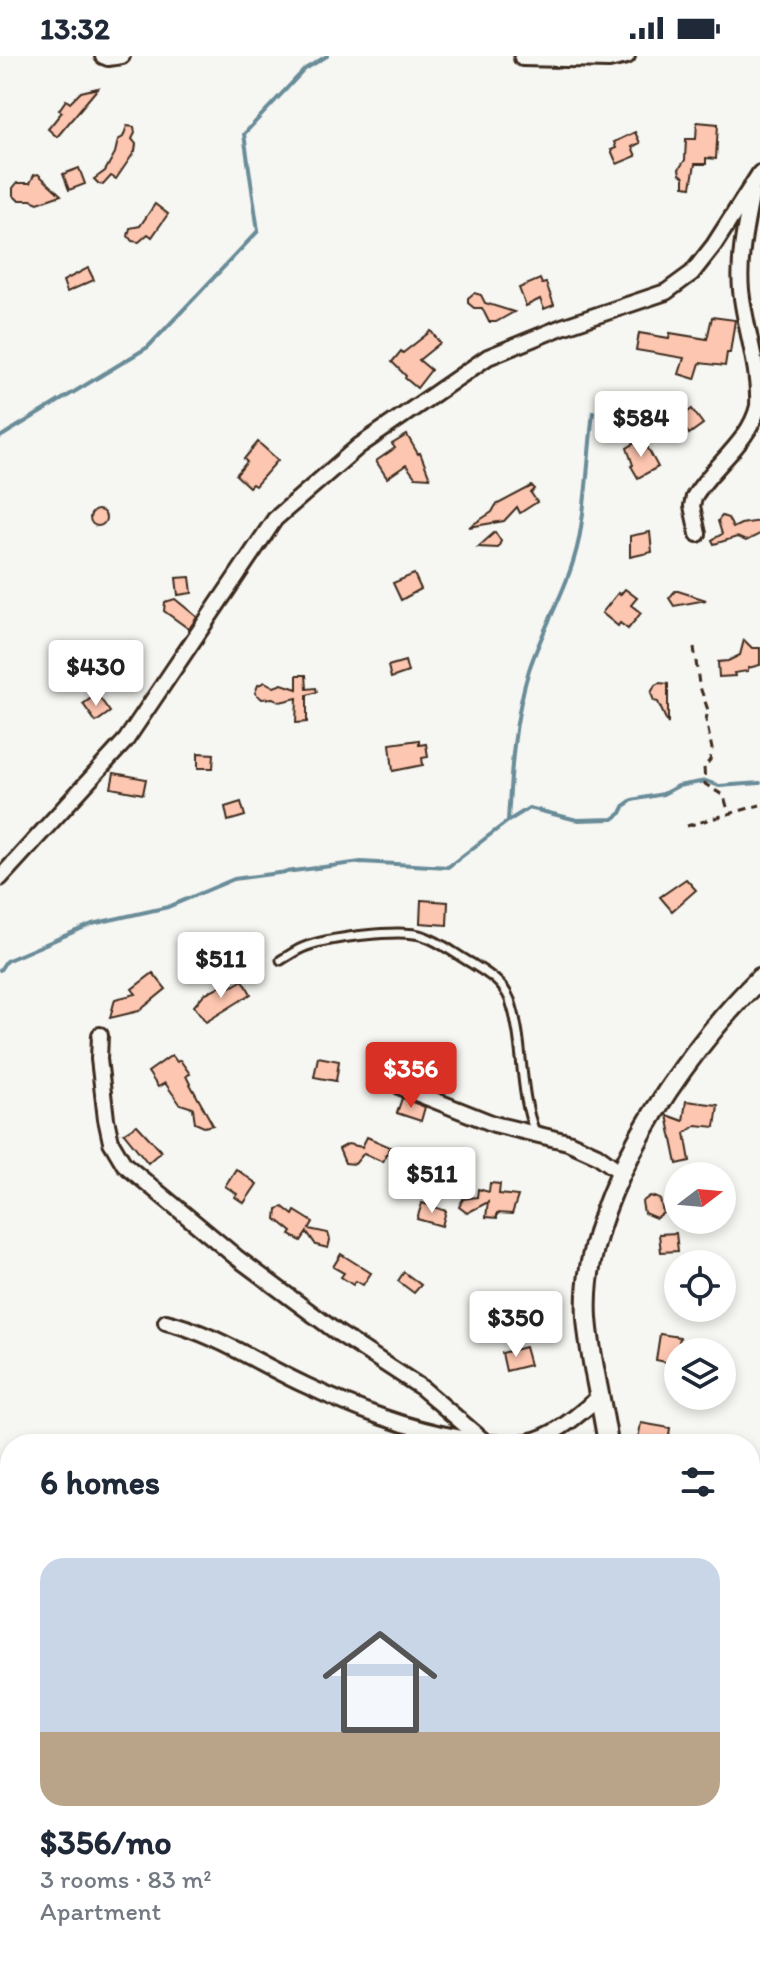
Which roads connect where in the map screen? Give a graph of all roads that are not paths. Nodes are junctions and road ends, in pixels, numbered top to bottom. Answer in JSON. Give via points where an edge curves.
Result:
{"nodes":[{"id":1,"x":103,"y":56,"type":"edge"},
{"id":2,"x":122,"y":56,"type":"edge"},
{"id":3,"x":627,"y":56,"type":"edge"},
{"id":4,"x":522,"y":58,"type":"dead end"},
{"id":5,"x":756,"y":178,"type":"edge"},
{"id":6,"x":698,"y":534,"type":"dead end"},
{"id":7,"x":0,"y":878,"type":"edge"},
{"id":8,"x":281,"y":960,"type":"dead end"},
{"id":9,"x":760,"y":978,"type":"edge"},
{"id":10,"x":100,"y":1035,"type":"dead end"},
{"id":11,"x":401,"y":1087,"type":"dead end"},
{"id":12,"x":536,"y":1134,"type":"junction"},
{"id":13,"x":622,"y":1173,"type":"junction"},
{"id":14,"x":166,"y":1322,"type":"dead end"},
{"id":15,"x":599,"y":1397,"type":"junction"},
{"id":16,"x":444,"y":1434,"type":"edge"},
{"id":17,"x":476,"y":1434,"type":"edge"},
{"id":18,"x":549,"y":1434,"type":"edge"},
{"id":19,"x":606,"y":1434,"type":"edge"}],
"edges":[{"from":1,"to":2,"type":"street"},
{"from":3,"to":4,"type":"street"},
{"from":5,"to":6,"type":"street","via":[[741,288],[758,364],[758,406],[751,425],[694,497]]},
{"from":5,"to":7,"type":"street","via":[[692,273],[666,292],[488,357],[359,446],[306,490],[275,519],[126,740]]},
{"from":8,"to":12,"type":"lane","via":[[332,940],[420,934],[490,975],[511,1005],[524,1094]]},
{"from":9,"to":13,"type":"street","via":[[721,1018],[678,1077]]},
{"from":10,"to":17,"type":"street","via":[[106,1119],[124,1164],[236,1257],[422,1388]]},
{"from":11,"to":12,"type":"street","via":[[494,1124]]},
{"from":12,"to":13,"type":"street","via":[[597,1155]]},
{"from":13,"to":15,"type":"street","via":[[590,1265],[587,1316]]},
{"from":14,"to":16,"type":"street","via":[[201,1333],[304,1385],[398,1424]]},
{"from":15,"to":18,"type":"street"},
{"from":15,"to":19,"type":"street"}]}
